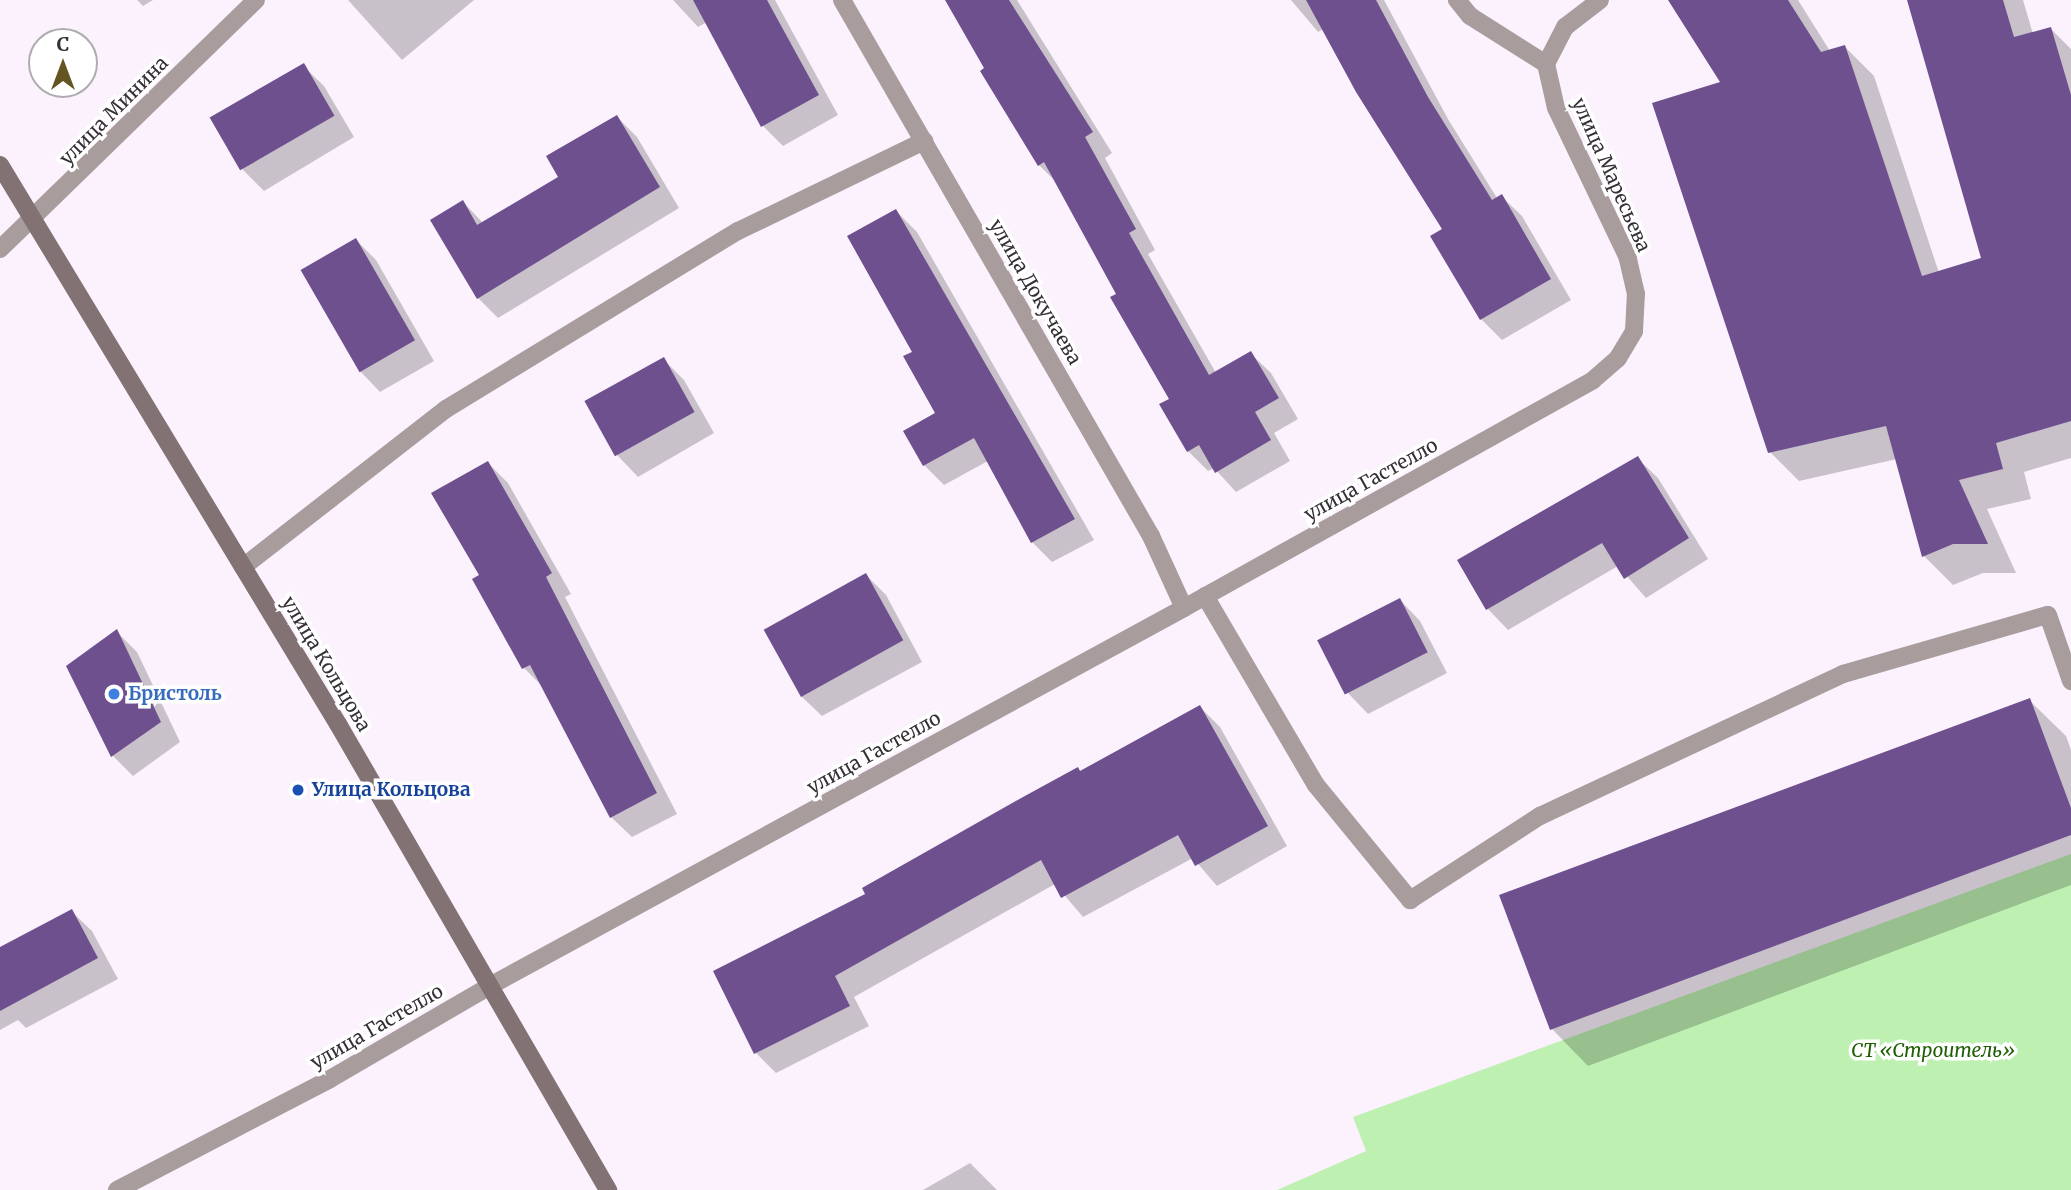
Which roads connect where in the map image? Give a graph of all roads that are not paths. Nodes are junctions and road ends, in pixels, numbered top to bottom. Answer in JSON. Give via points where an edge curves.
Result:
{"nodes":[{"id":1,"x":256,"y":0,"type":"edge"},
{"id":2,"x":842,"y":0,"type":"edge"},
{"id":3,"x":1457,"y":0,"type":"edge"},
{"id":4,"x":1601,"y":0,"type":"edge"},
{"id":5,"x":1546,"y":64,"type":"junction"},
{"id":6,"x":924,"y":141,"type":"junction"},
{"id":7,"x":0,"y":166,"type":"edge"},
{"id":8,"x":33,"y":220,"type":"junction"},
{"id":9,"x":0,"y":249,"type":"edge"},
{"id":10,"x":1634,"y":331,"type":"joint"},
{"id":11,"x":243,"y":567,"type":"junction"},
{"id":12,"x":1205,"y":596,"type":"junction"},
{"id":13,"x":1184,"y":608,"type":"junction"},
{"id":14,"x":2071,"y":681,"type":"edge"},
{"id":15,"x":488,"y":987,"type":"junction"},
{"id":16,"x":117,"y":1190,"type":"edge"},
{"id":17,"x":608,"y":1190,"type":"edge"}],
"edges":[{"from":1,"to":8,"type":"street","name":"улица Минина"},
{"from":2,"to":6,"type":"street","name":"улица Докучаева"},
{"from":3,"to":5,"type":"street","via":[[1470,16]]},
{"from":4,"to":5,"type":"street","via":[[1565,27]]},
{"from":5,"to":10,"type":"street","name":"улица Маресьева","via":[[1556,108],[1628,258],[1636,294]]},
{"from":6,"to":11,"type":"street","via":[[738,231],[446,409]]},
{"from":6,"to":13,"type":"street","name":"улица Докучаева","via":[[1151,536]]},
{"from":7,"to":8,"type":"main road","name":"улица Кольцова"},
{"from":8,"to":9,"type":"street","name":"улица Минина"},
{"from":8,"to":11,"type":"main road","name":"улица Кольцова"},
{"from":10,"to":12,"type":"street","name":"улица Гастелло","via":[[1618,358],[1593,380]]},
{"from":11,"to":15,"type":"main road","name":"улица Кольцова"},
{"from":12,"to":13,"type":"street","name":"улица Гастелло"},
{"from":12,"to":14,"type":"street","via":[[1315,785],[1410,900],[1540,816],[1843,674],[2048,615]]},
{"from":13,"to":15,"type":"street","name":"улица Гастелло"},
{"from":15,"to":16,"type":"street","name":"улица Гастелло","via":[[330,1079]]},
{"from":15,"to":17,"type":"main road","name":"улица Кольцова"}]}
